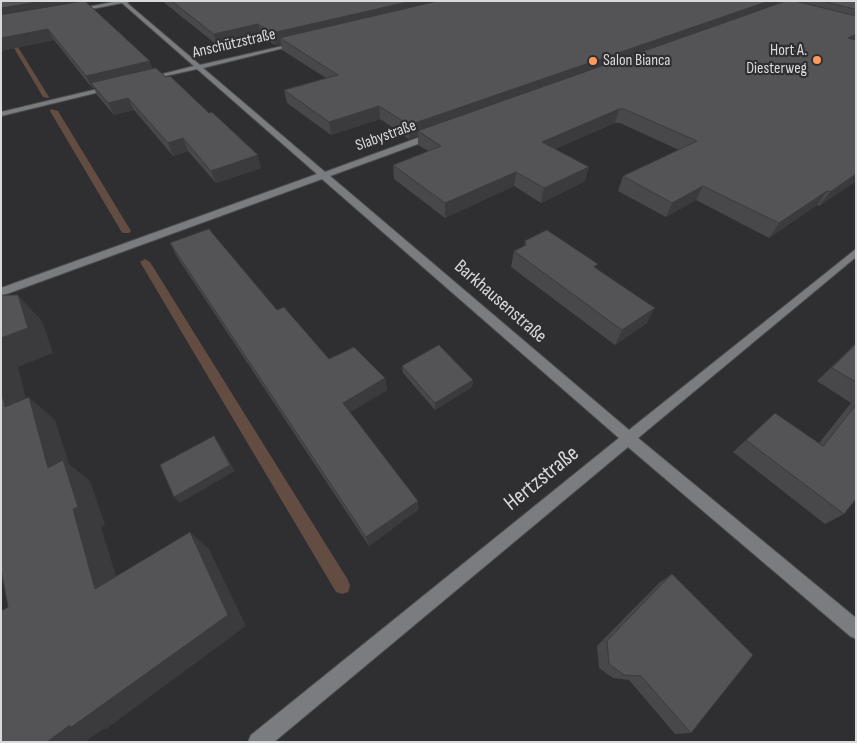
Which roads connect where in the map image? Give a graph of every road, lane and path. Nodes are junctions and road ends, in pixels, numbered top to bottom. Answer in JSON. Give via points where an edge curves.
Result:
{"nodes":[{"id":1,"x":124,"y":2,"type":"edge"},
{"id":2,"x":67,"y":12,"type":"edge"},
{"id":3,"x":302,"y":42,"type":"edge"},
{"id":4,"x":197,"y":67,"type":"junction"},
{"id":5,"x":141,"y":81,"type":"edge"},
{"id":6,"x":113,"y":87,"type":"edge"},
{"id":7,"x":1,"y":114,"type":"edge"},
{"id":8,"x":443,"y":132,"type":"edge"},
{"id":9,"x":322,"y":176,"type":"junction"},
{"id":10,"x":856,"y":252,"type":"edge"},
{"id":11,"x":1,"y":292,"type":"edge"},
{"id":12,"x":628,"y":438,"type":"junction"},
{"id":13,"x":856,"y":630,"type":"edge"},
{"id":14,"x":258,"y":742,"type":"edge"}],
"edges":[{"from":1,"to":2,"type":"street"},
{"from":1,"to":4,"type":"street","name":"Barkhausenstraße"},
{"from":3,"to":4,"type":"street","name":"Anschützstraße"},
{"from":4,"to":5,"type":"street","name":"Anschützstraße"},
{"from":4,"to":9,"type":"street","name":"Barkhausenstraße"},
{"from":6,"to":7,"type":"street"},
{"from":8,"to":9,"type":"street","name":"Slabystraße"},
{"from":9,"to":11,"type":"street","name":"Slabystraße"},
{"from":9,"to":12,"type":"street","name":"Barkhausenstraße"},
{"from":10,"to":12,"type":"street","name":"Hertzstraße"},
{"from":12,"to":13,"type":"street","name":"Barkhausenstraße"},
{"from":12,"to":14,"type":"street","name":"Hertzstraße"}]}
